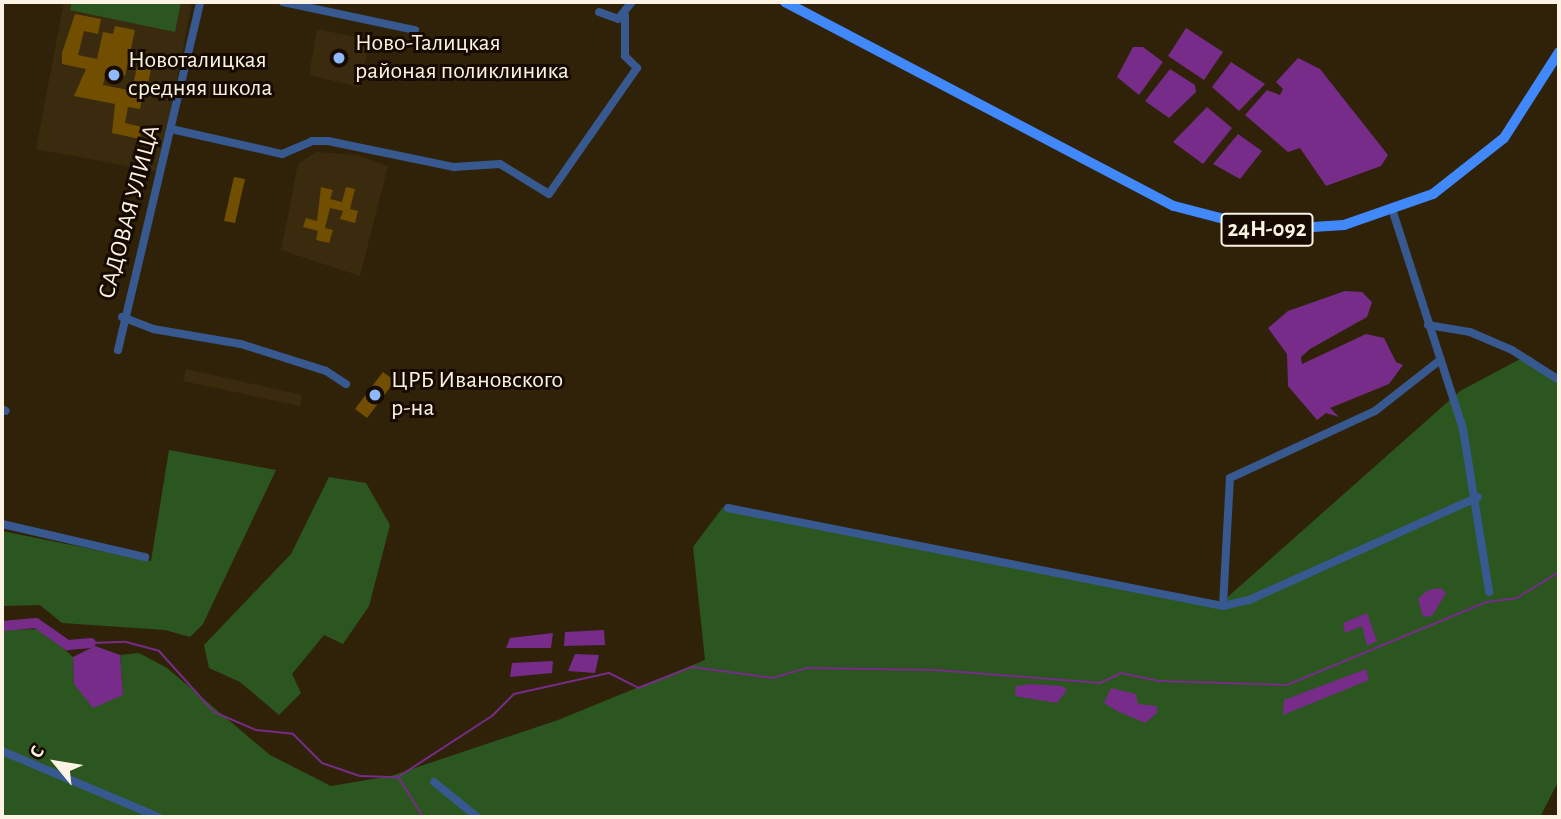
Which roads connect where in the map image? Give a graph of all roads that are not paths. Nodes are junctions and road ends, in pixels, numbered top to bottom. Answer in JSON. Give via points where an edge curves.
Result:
{"nodes":[{"id":1,"x":200,"y":2,"type":"edge"},
{"id":2,"x":283,"y":2,"type":"edge"},
{"id":3,"x":632,"y":2,"type":"edge"},
{"id":4,"x":785,"y":2,"type":"edge"},
{"id":5,"x":598,"y":12,"type":"dead end"},
{"id":6,"x":625,"y":15,"type":"junction"},
{"id":7,"x":415,"y":30,"type":"dead end"},
{"id":8,"x":1559,"y":52,"type":"edge"},
{"id":9,"x":171,"y":129,"type":"junction"},
{"id":10,"x":1393,"y":212,"type":"junction"},
{"id":11,"x":122,"y":317,"type":"junction"},
{"id":12,"x":1428,"y":325,"type":"junction"},
{"id":13,"x":118,"y":350,"type":"dead end"},
{"id":14,"x":1440,"y":360,"type":"junction"},
{"id":15,"x":1559,"y":380,"type":"edge"},
{"id":16,"x":346,"y":384,"type":"dead end"},
{"id":17,"x":1478,"y":497,"type":"junction"},
{"id":18,"x":728,"y":508,"type":"dead end"},
{"id":19,"x":2,"y":524,"type":"edge"},
{"id":20,"x":145,"y":557,"type":"dead end"},
{"id":21,"x":1489,"y":592,"type":"dead end"},
{"id":22,"x":1223,"y":606,"type":"junction"},
{"id":23,"x":2,"y":751,"type":"edge"},
{"id":24,"x":434,"y":782,"type":"dead end"},
{"id":25,"x":158,"y":817,"type":"edge"},
{"id":26,"x":477,"y":817,"type":"edge"}],
"edges":[{"from":1,"to":9,"type":"street","name":"САДОВАЯ УЛИЦА"},
{"from":2,"to":7,"type":"street"},
{"from":3,"to":6,"type":"street"},
{"from":4,"to":10,"type":"main road","number":"24Н-092","via":[[1202,217],[1291,230],[1344,225]]},
{"from":5,"to":6,"type":"street","via":[[618,19]]},
{"from":6,"to":9,"type":"street","via":[[625,57],[637,68],[549,194],[500,164],[454,167],[328,141],[312,141],[282,153]]},
{"from":8,"to":10,"type":"main road","number":"24Н-092","via":[[1489,153],[1442,188]]},
{"from":9,"to":11,"type":"street","name":"САДОВАЯ УЛИЦА"},
{"from":10,"to":12,"type":"street"},
{"from":11,"to":13,"type":"street","name":"САДОВАЯ УЛИЦА"},
{"from":11,"to":16,"type":"street","via":[[153,330],[239,343],[326,371]]},
{"from":12,"to":14,"type":"street"},
{"from":12,"to":15,"type":"street","via":[[1470,332],[1512,350]]},
{"from":14,"to":17,"type":"street"},
{"from":14,"to":22,"type":"street","via":[[1376,411],[1230,478]]},
{"from":17,"to":21,"type":"street"},
{"from":17,"to":22,"type":"street","via":[[1249,600]]},
{"from":18,"to":22,"type":"street"},
{"from":19,"to":20,"type":"street"},
{"from":23,"to":25,"type":"street"},
{"from":24,"to":26,"type":"street"}]}
